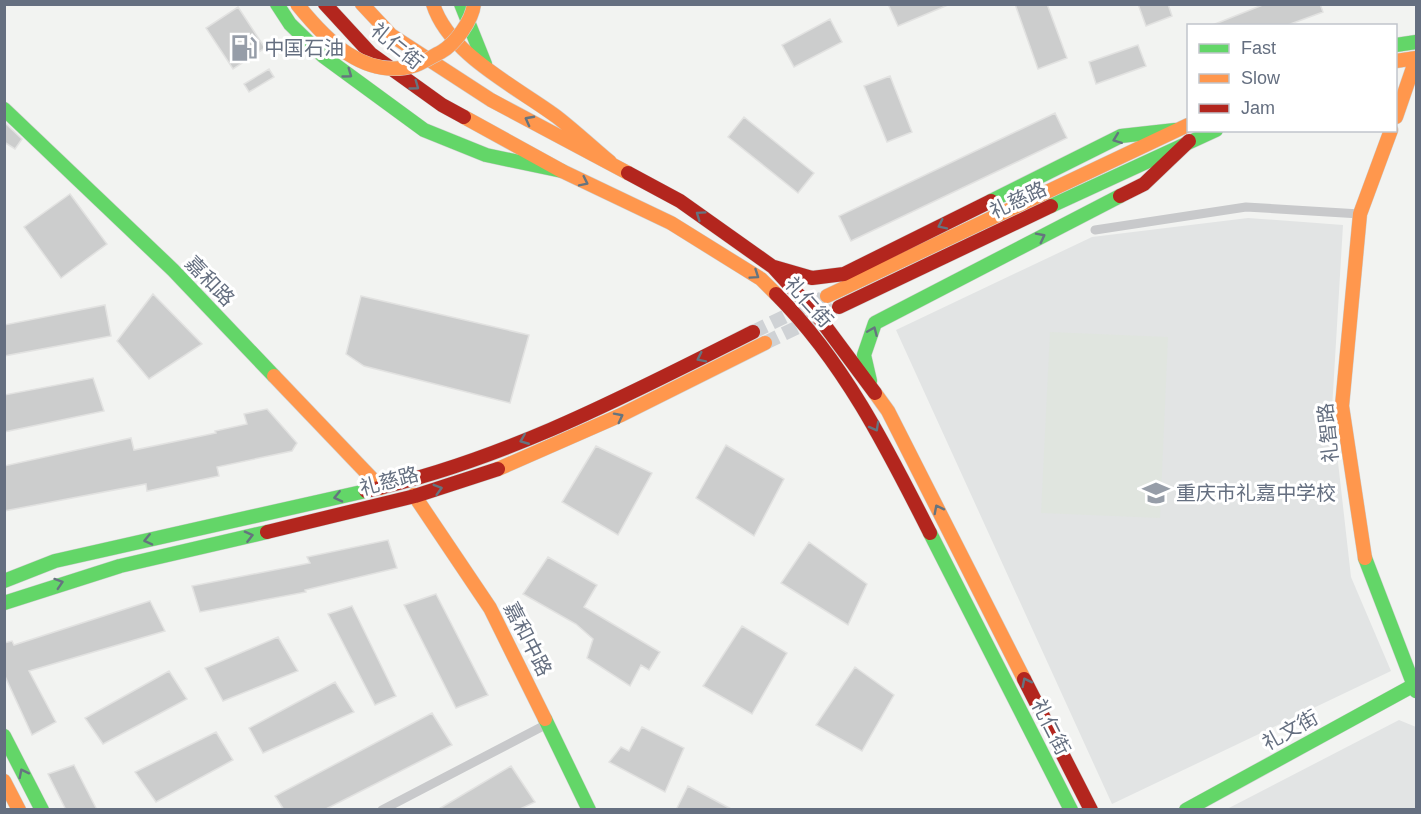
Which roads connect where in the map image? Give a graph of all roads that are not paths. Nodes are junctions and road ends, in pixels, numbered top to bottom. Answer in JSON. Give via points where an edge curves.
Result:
{"nodes":[{"id":1,"x":277,"y":4,"type":"edge"},
{"id":2,"x":297,"y":4,"type":"edge"},
{"id":3,"x":325,"y":4,"type":"edge"},
{"id":4,"x":362,"y":4,"type":"edge"},
{"id":5,"x":433,"y":4,"type":"edge"},
{"id":6,"x":461,"y":4,"type":"edge"},
{"id":7,"x":474,"y":4,"type":"edge"},
{"id":8,"x":1416,"y":42,"type":"edge"},
{"id":9,"x":1397,"y":45,"type":"edge"},
{"id":10,"x":1416,"y":59,"type":"edge"},
{"id":11,"x":1397,"y":62,"type":"edge"},
{"id":12,"x":489,"y":73,"type":"junction"},
{"id":13,"x":4,"y":109,"type":"edge"},
{"id":14,"x":1397,"y":111,"type":"edge"},
{"id":15,"x":1187,"y":124,"type":"edge"},
{"id":16,"x":1175,"y":130,"type":"junction"},
{"id":17,"x":1211,"y":132,"type":"edge"},
{"id":18,"x":1390,"y":132,"type":"edge"},
{"id":19,"x":1189,"y":141,"type":"junction"},
{"id":20,"x":610,"y":162,"type":"junction"},
{"id":21,"x":562,"y":171,"type":"junction"},
{"id":22,"x":1360,"y":214,"type":"junction"},
{"id":23,"x":1095,"y":230,"type":"dead end"},
{"id":24,"x":773,"y":267,"type":"junction"},
{"id":25,"x":827,"y":296,"type":"tunnel mouth"},
{"id":26,"x":838,"y":307,"type":"tunnel mouth"},
{"id":27,"x":753,"y":332,"type":"tunnel mouth"},
{"id":28,"x":765,"y":343,"type":"tunnel mouth"},
{"id":29,"x":871,"y":387,"type":"junction"},
{"id":30,"x":381,"y":488,"type":"junction"},
{"id":31,"x":414,"y":495,"type":"junction"},
{"id":32,"x":4,"y":581,"type":"edge"},
{"id":33,"x":4,"y":603,"type":"edge"},
{"id":34,"x":1416,"y":686,"type":"edge"},
{"id":35,"x":549,"y":723,"type":"junction"},
{"id":36,"x":4,"y":736,"type":"edge"},
{"id":37,"x":4,"y":781,"type":"edge"},
{"id":38,"x":19,"y":810,"type":"edge"},
{"id":39,"x":42,"y":810,"type":"edge"},
{"id":40,"x":382,"y":810,"type":"edge"},
{"id":41,"x":589,"y":810,"type":"edge"},
{"id":42,"x":1071,"y":810,"type":"edge"},
{"id":43,"x":1091,"y":810,"type":"edge"},
{"id":44,"x":1185,"y":810,"type":"edge"}],
"edges":[{"from":1,"to":21,"type":"main road","one_way":true,"via":[[290,24],[323,56],[424,130],[486,155]]},
{"from":2,"to":7,"type":"main road","bridge":true,"via":[[341,51],[378,69],[416,65],[451,46],[474,12]]},
{"from":3,"to":21,"type":"main road","name":"礼仁街","one_way":true,"via":[[372,54],[442,105]]},
{"from":20,"to":4,"type":"main road","name":"礼仁街","one_way":true,"via":[[491,100],[391,35]]},
{"from":5,"to":12,"type":"main road","via":[[438,20]]},
{"from":6,"to":12,"type":"main road"},
{"from":8,"to":9,"type":"main road"},
{"from":10,"to":11,"type":"main road"},
{"from":10,"to":14,"type":"main road"},
{"from":12,"to":20,"type":"main road","via":[[556,117]]},
{"from":13,"to":30,"type":"main road","name":"嘉和路","via":[[173,270]]},
{"from":15,"to":16,"type":"main road","name":"礼慈路"},
{"from":16,"to":24,"type":"main road","one_way":true,"via":[[1121,136],[844,274],[812,278]]},
{"from":16,"to":25,"type":"main road","name":"礼慈路"},
{"from":17,"to":19,"type":"main road","name":"礼慈路"},
{"from":18,"to":22,"type":"main road","name":"礼智路"},
{"from":19,"to":26,"type":"main road","name":"礼慈路"},
{"from":29,"to":19,"type":"main road","one_way":true,"via":[[864,355],[875,323],[1144,184]]},
{"from":24,"to":20,"type":"main road","name":"礼仁街","one_way":true,"via":[[680,201]]},
{"from":21,"to":42,"type":"main road","name":"礼仁街","one_way":true,"via":[[671,223],[761,279],[806,323],[873,421]]},
{"from":22,"to":23,"type":"street","via":[[1246,207]]},
{"from":22,"to":34,"type":"main road","name":"礼智路","via":[[1342,406],[1366,562]]},
{"from":24,"to":29,"type":"main road","name":"礼仁街","via":[[817,315]]},
{"from":27,"to":30,"type":"main road","name":"礼慈路","one_way":true,"via":[[591,413],[458,467]]},
{"from":31,"to":28,"type":"main road","name":"礼慈路","one_way":true,"via":[[473,478],[604,424]]},
{"from":43,"to":29,"type":"main road","name":"礼仁街","one_way":true,"via":[[888,411]]},
{"from":30,"to":32,"type":"main road","name":"礼慈路","one_way":true,"via":[[56,561]]},
{"from":33,"to":31,"type":"main road","name":"礼慈路","one_way":true,"via":[[60,582]]},
{"from":31,"to":35,"type":"main road","name":"嘉和中路","via":[[490,608]]},
{"from":34,"to":44,"type":"main road","name":"礼文街"},
{"from":35,"to":40,"type":"street"},
{"from":35,"to":41,"type":"main road","name":"嘉和中路"},
{"from":39,"to":36,"type":"main road","one_way":true},
{"from":37,"to":38,"type":"main road"}]}
